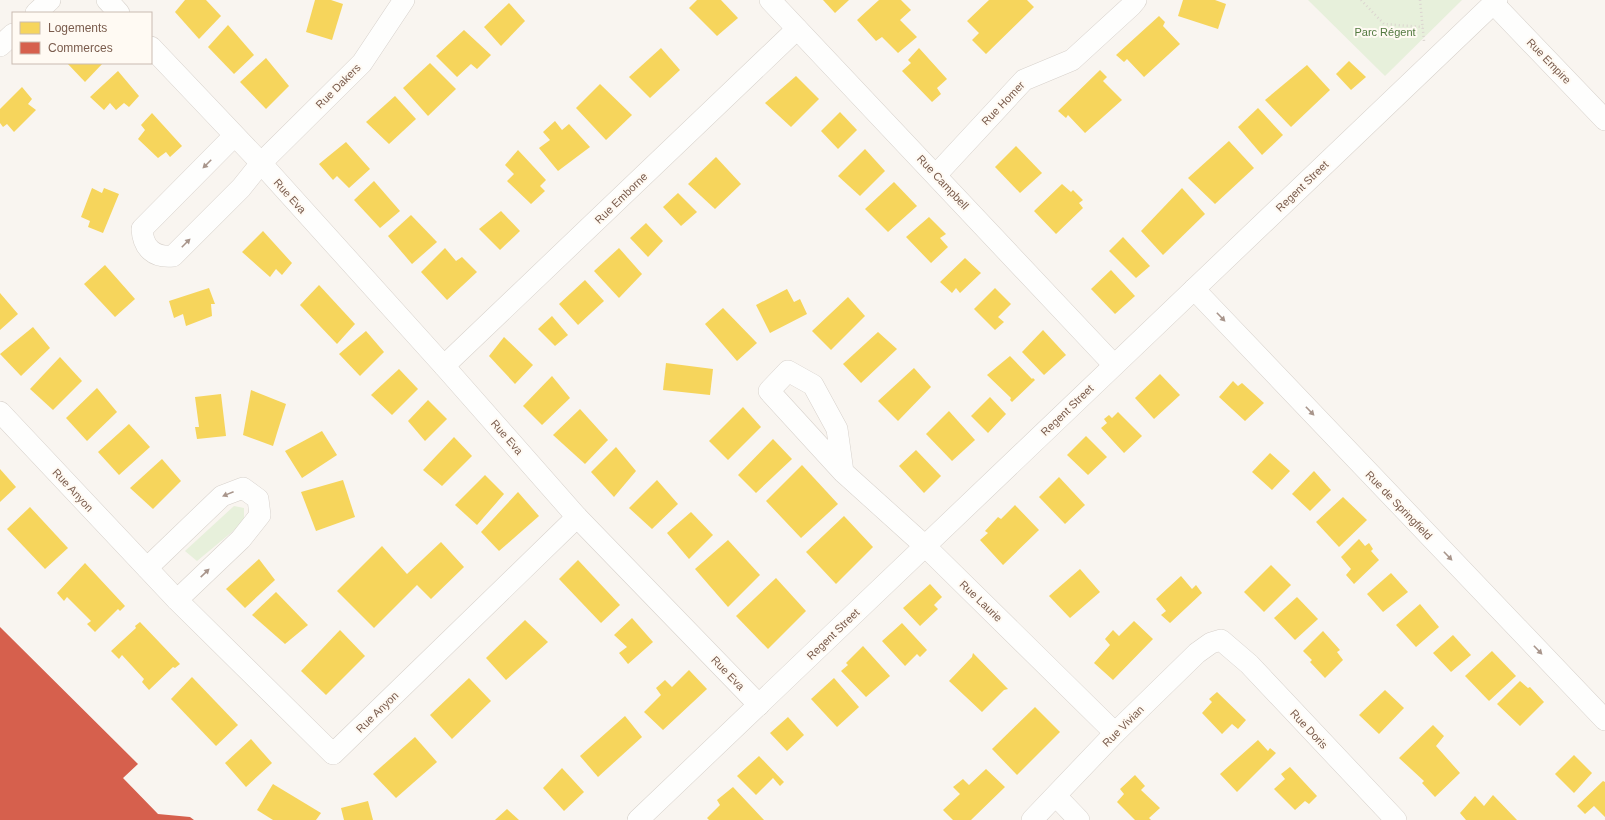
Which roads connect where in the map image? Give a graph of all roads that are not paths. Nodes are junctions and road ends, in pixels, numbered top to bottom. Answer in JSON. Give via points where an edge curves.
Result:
{"nodes":[{"id":1,"x":50,"y":0,"type":"edge"},
{"id":2,"x":107,"y":0,"type":"edge"},
{"id":3,"x":404,"y":0,"type":"edge"},
{"id":4,"x":770,"y":0,"type":"edge"},
{"id":5,"x":1136,"y":0,"type":"edge"},
{"id":6,"x":1495,"y":2,"type":"edge"},
{"id":7,"x":37,"y":12,"type":"edge"},
{"id":8,"x":118,"y":12,"type":"edge"},
{"id":9,"x":797,"y":30,"type":"junction"},
{"id":10,"x":12,"y":35,"type":"edge"},
{"id":11,"x":0,"y":46,"type":"edge"},
{"id":12,"x":152,"y":48,"type":"edge"},
{"id":13,"x":1605,"y":120,"type":"edge"},
{"id":14,"x":234,"y":136,"type":"junction"},
{"id":15,"x":260,"y":163,"type":"junction"},
{"id":16,"x":936,"y":175,"type":"junction"},
{"id":17,"x":1194,"y":289,"type":"junction"},
{"id":18,"x":1114,"y":365,"type":"junction"},
{"id":19,"x":444,"y":366,"type":"junction"},
{"id":20,"x":0,"y":412,"type":"edge"},
{"id":21,"x":843,"y":472,"type":"dead end"},
{"id":22,"x":577,"y":517,"type":"junction"},
{"id":23,"x":925,"y":546,"type":"junction"},
{"id":24,"x":147,"y":568,"type":"junction"},
{"id":25,"x":177,"y":600,"type":"junction"},
{"id":26,"x":1221,"y":640,"type":"joint"},
{"id":27,"x":759,"y":705,"type":"junction"},
{"id":28,"x":1605,"y":720,"type":"edge"},
{"id":29,"x":1115,"y":733,"type":"junction"},
{"id":30,"x":1056,"y":796,"type":"junction"},
{"id":31,"x":638,"y":820,"type":"edge"},
{"id":32,"x":1032,"y":820,"type":"edge"},
{"id":33,"x":1079,"y":820,"type":"edge"},
{"id":34,"x":1396,"y":820,"type":"edge"}],
"edges":[{"from":1,"to":7,"type":"street"},
{"from":2,"to":8,"type":"street"},
{"from":3,"to":15,"type":"street","name":"Rue Dakers","via":[[362,63]]},
{"from":4,"to":9,"type":"street","name":"Rue Campbell"},
{"from":5,"to":16,"type":"street","name":"Rue Homer","via":[[1072,60],[1024,80]]},
{"from":6,"to":13,"type":"street","name":"Rue Empire"},
{"from":6,"to":17,"type":"street","name":"Regent Street"},
{"from":9,"to":16,"type":"street","name":"Rue Campbell"},
{"from":9,"to":19,"type":"street","name":"Rue Emborne"},
{"from":10,"to":11,"type":"street"},
{"from":12,"to":14,"type":"street","name":"Rue Eva"},
{"from":14,"to":15,"type":"street","name":"Rue Eva"},
{"from":14,"to":15,"type":"street","one_way":true,"via":[[142,229],[142,239],[149,250],[163,257],[173,256],[241,188]]},
{"from":15,"to":19,"type":"street","name":"Rue Eva"},
{"from":16,"to":18,"type":"street","name":"Rue Campbell"},
{"from":17,"to":18,"type":"street","name":"Regent Street"},
{"from":17,"to":28,"type":"street","name":"Rue de Springfield","one_way":true},
{"from":18,"to":23,"type":"street","name":"Regent Street"},
{"from":19,"to":22,"type":"street","name":"Rue Eva"},
{"from":20,"to":24,"type":"street","name":"Rue Anyon"},
{"from":21,"to":23,"type":"street","name":"Rue Laurie"},
{"from":22,"to":25,"type":"street","name":"Rue Anyon","via":[[333,754]]},
{"from":22,"to":27,"type":"street","name":"Rue Eva"},
{"from":23,"to":27,"type":"street","name":"Regent Street"},
{"from":23,"to":29,"type":"street","name":"Rue Laurie"},
{"from":24,"to":25,"type":"street","name":"Rue Anyon"},
{"from":25,"to":24,"type":"street","one_way":true,"via":[[241,539],[260,515],[258,499],[243,488],[222,496]]},
{"from":26,"to":29,"type":"street","name":"Rue Vivian","via":[[1211,643],[1197,653]]},
{"from":26,"to":34,"type":"street","name":"Rue Doris","via":[[1249,664]]},
{"from":27,"to":31,"type":"street","name":"Regent Street"},
{"from":29,"to":30,"type":"street","name":"Rue Vivian"},
{"from":30,"to":32,"type":"street","name":"Rue Vivian"},
{"from":30,"to":33,"type":"street"}]}
